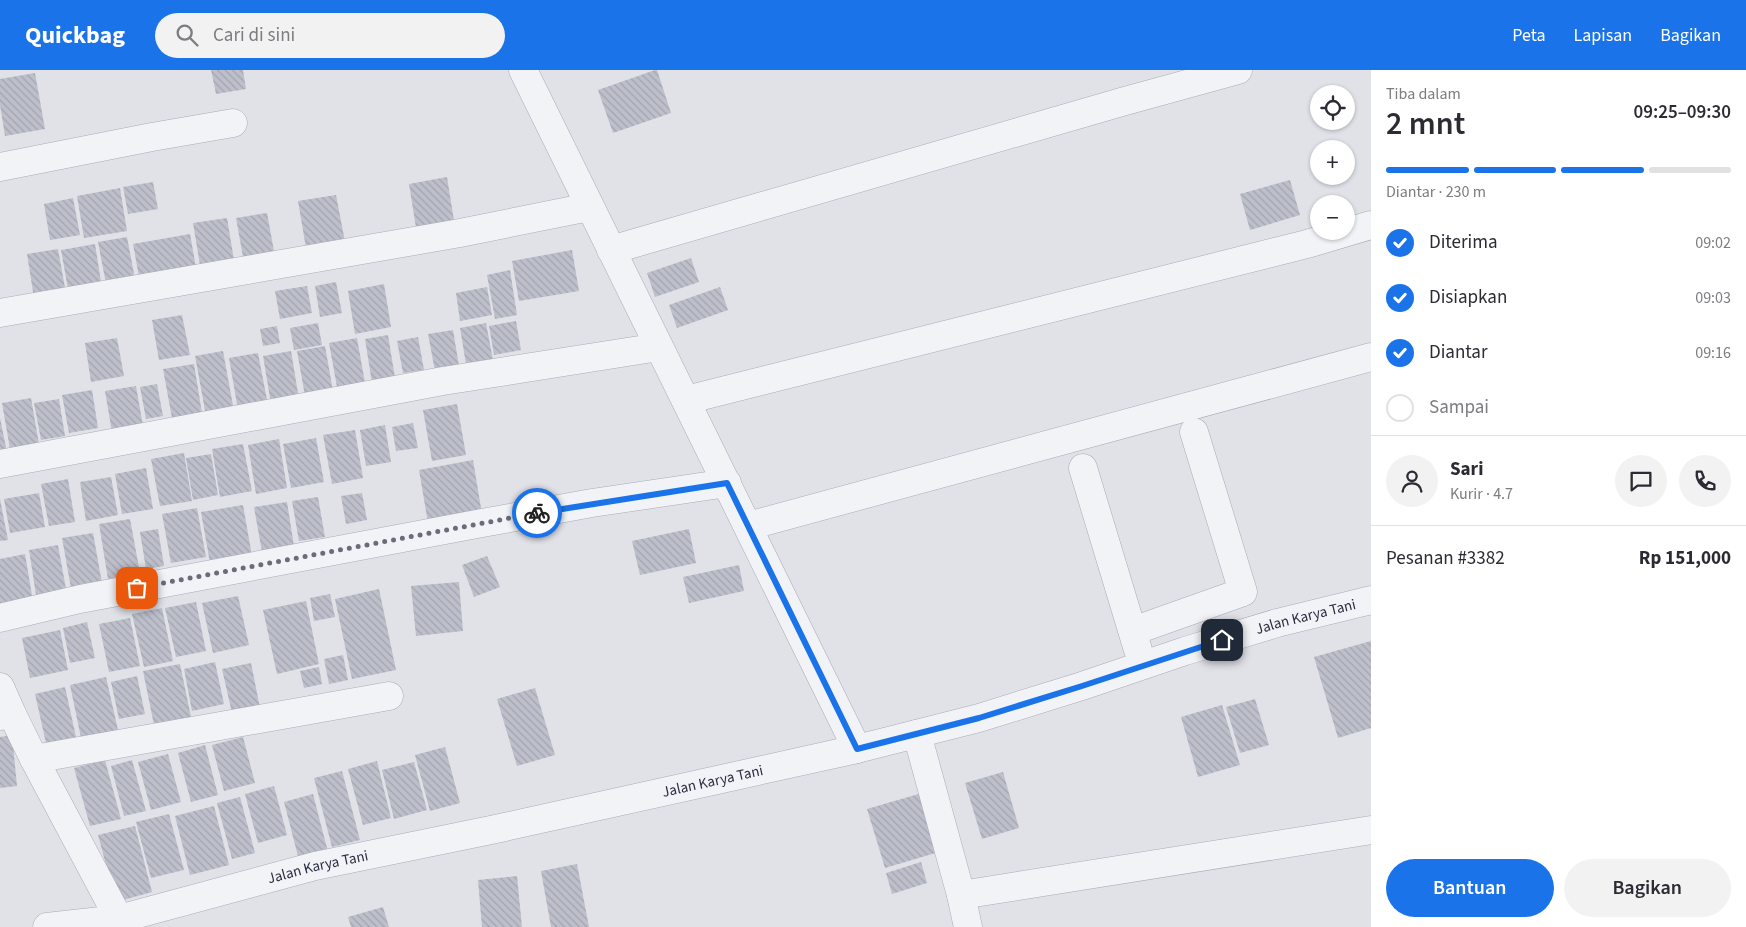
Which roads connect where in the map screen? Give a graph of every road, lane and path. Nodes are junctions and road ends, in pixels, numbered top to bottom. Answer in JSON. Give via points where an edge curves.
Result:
{"nodes":[{"id":1,"x":523,"y":70,"type":"edge"},
{"id":2,"x":1238,"y":70,"type":"edge"},
{"id":3,"x":233,"y":123,"type":"dead end"},
{"id":4,"x":0,"y":167,"type":"edge"},
{"id":5,"x":589,"y":207,"type":"junction"},
{"id":6,"x":1371,"y":225,"type":"edge"},
{"id":7,"x":611,"y":250,"type":"junction"},
{"id":8,"x":0,"y":314,"type":"edge"},
{"id":9,"x":659,"y":347,"type":"junction"},
{"id":10,"x":1371,"y":357,"type":"edge"},
{"id":11,"x":686,"y":400,"type":"junction"},
{"id":12,"x":1194,"y":432,"type":"dead end"},
{"id":13,"x":0,"y":464,"type":"edge"},
{"id":14,"x":1083,"y":468,"type":"dead end"},
{"id":15,"x":727,"y":483,"type":"junction"},
{"id":16,"x":748,"y":526,"type":"junction"},
{"id":17,"x":1371,"y":600,"type":"edge"},
{"id":18,"x":0,"y":618,"type":"edge"},
{"id":19,"x":1132,"y":632,"type":"junction"},
{"id":20,"x":1143,"y":665,"type":"junction"},
{"id":21,"x":0,"y":687,"type":"edge"},
{"id":22,"x":389,"y":696,"type":"dead end"},
{"id":23,"x":6,"y":715,"type":"edge"},
{"id":24,"x":917,"y":734,"type":"junction"},
{"id":25,"x":857,"y":749,"type":"junction"},
{"id":26,"x":34,"y":759,"type":"junction"},
{"id":27,"x":1371,"y":830,"type":"edge"},
{"id":28,"x":961,"y":895,"type":"junction"},
{"id":29,"x":119,"y":919,"type":"junction"},
{"id":30,"x":47,"y":927,"type":"edge"},
{"id":31,"x":968,"y":927,"type":"edge"}],
"edges":[{"from":1,"to":5,"type":"street"},
{"from":2,"to":7,"type":"street"},
{"from":3,"to":4,"type":"street"},
{"from":5,"to":7,"type":"street"},
{"from":5,"to":8,"type":"street","via":[[460,233]]},
{"from":6,"to":11,"type":"street"},
{"from":7,"to":9,"type":"street"},
{"from":9,"to":11,"type":"street"},
{"from":9,"to":13,"type":"street","via":[[434,383]]},
{"from":10,"to":16,"type":"street"},
{"from":11,"to":15,"type":"street"},
{"from":12,"to":19,"type":"street","via":[[1243,592]]},
{"from":14,"to":19,"type":"street"},
{"from":15,"to":16,"type":"street"},
{"from":15,"to":18,"type":"street","via":[[482,523],[80,598]]},
{"from":16,"to":25,"type":"street"},
{"from":17,"to":20,"type":"street","name":"Jalan Karya Tani","via":[[1277,623]]},
{"from":19,"to":20,"type":"street"},
{"from":20,"to":24,"type":"street","name":"Jalan Karya Tani","via":[[979,718]]},
{"from":21,"to":23,"type":"street"},
{"from":22,"to":26,"type":"street"},
{"from":23,"to":26,"type":"street"},
{"from":24,"to":25,"type":"street","name":"Jalan Karya Tani"},
{"from":24,"to":28,"type":"street"},
{"from":25,"to":29,"type":"street","name":"Jalan Karya Tani","via":[[315,866]]},
{"from":26,"to":29,"type":"street"},
{"from":27,"to":28,"type":"street"},
{"from":28,"to":31,"type":"street"},
{"from":29,"to":30,"type":"street","name":"Jalan Karya Tani"}]}
